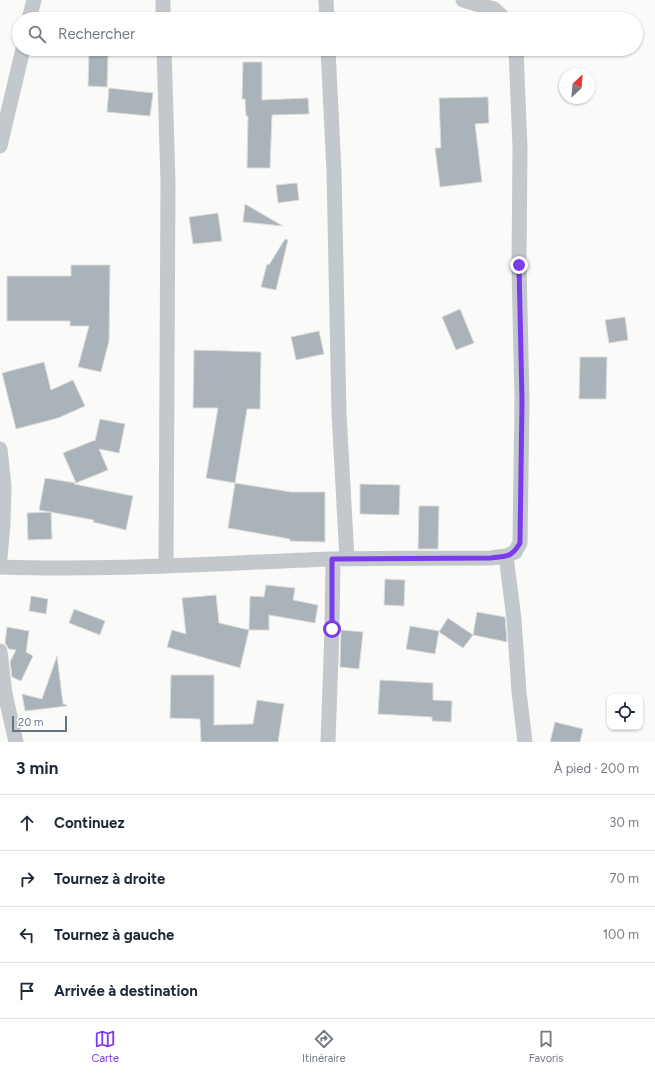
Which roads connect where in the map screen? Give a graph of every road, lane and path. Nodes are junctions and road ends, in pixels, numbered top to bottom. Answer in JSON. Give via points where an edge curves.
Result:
{"nodes":[{"id":1,"x":34,"y":0,"type":"edge"},
{"id":2,"x":163,"y":0,"type":"edge"},
{"id":3,"x":326,"y":0,"type":"edge"},
{"id":4,"x":463,"y":0,"type":"edge"},
{"id":5,"x":31,"y":12,"type":"edge"},
{"id":6,"x":163,"y":12,"type":"edge"},
{"id":7,"x":326,"y":12,"type":"edge"},
{"id":8,"x":497,"y":12,"type":"edge"},
{"id":9,"x":21,"y":56,"type":"edge"},
{"id":10,"x":164,"y":56,"type":"edge"},
{"id":11,"x":328,"y":56,"type":"edge"},
{"id":12,"x":516,"y":56,"type":"edge"},
{"id":13,"x":2,"y":130,"type":"edge"},
{"id":14,"x":0,"y":146,"type":"edge"},
{"id":15,"x":0,"y":449,"type":"edge"},
{"id":16,"x":506,"y":556,"type":"junction"},
{"id":17,"x":0,"y":558,"type":"edge"},
{"id":18,"x":340,"y":559,"type":"junction"},
{"id":19,"x":166,"y":566,"type":"junction"},
{"id":20,"x":0,"y":567,"type":"edge"},
{"id":21,"x":0,"y":651,"type":"edge"},
{"id":22,"x":16,"y":742,"type":"edge"},
{"id":23,"x":328,"y":742,"type":"edge"},
{"id":24,"x":525,"y":742,"type":"edge"}],
"edges":[{"from":1,"to":5,"type":"street"},
{"from":2,"to":6,"type":"street"},
{"from":3,"to":7,"type":"street"},
{"from":4,"to":8,"type":"street"},
{"from":9,"to":13,"type":"street"},
{"from":10,"to":19,"type":"street","via":[[168,182]]},
{"from":11,"to":18,"type":"street","via":[[334,172]]},
{"from":12,"to":16,"type":"street","via":[[520,147],[522,401],[520,543],[515,552]]},
{"from":13,"to":14,"type":"street"},
{"from":15,"to":17,"type":"street","via":[[4,494]]},
{"from":16,"to":18,"type":"street"},
{"from":16,"to":24,"type":"street"},
{"from":18,"to":19,"type":"street"},
{"from":18,"to":23,"type":"street","via":[[332,629]]},
{"from":19,"to":20,"type":"street"},
{"from":21,"to":22,"type":"street","via":[[5,694]]}]}
